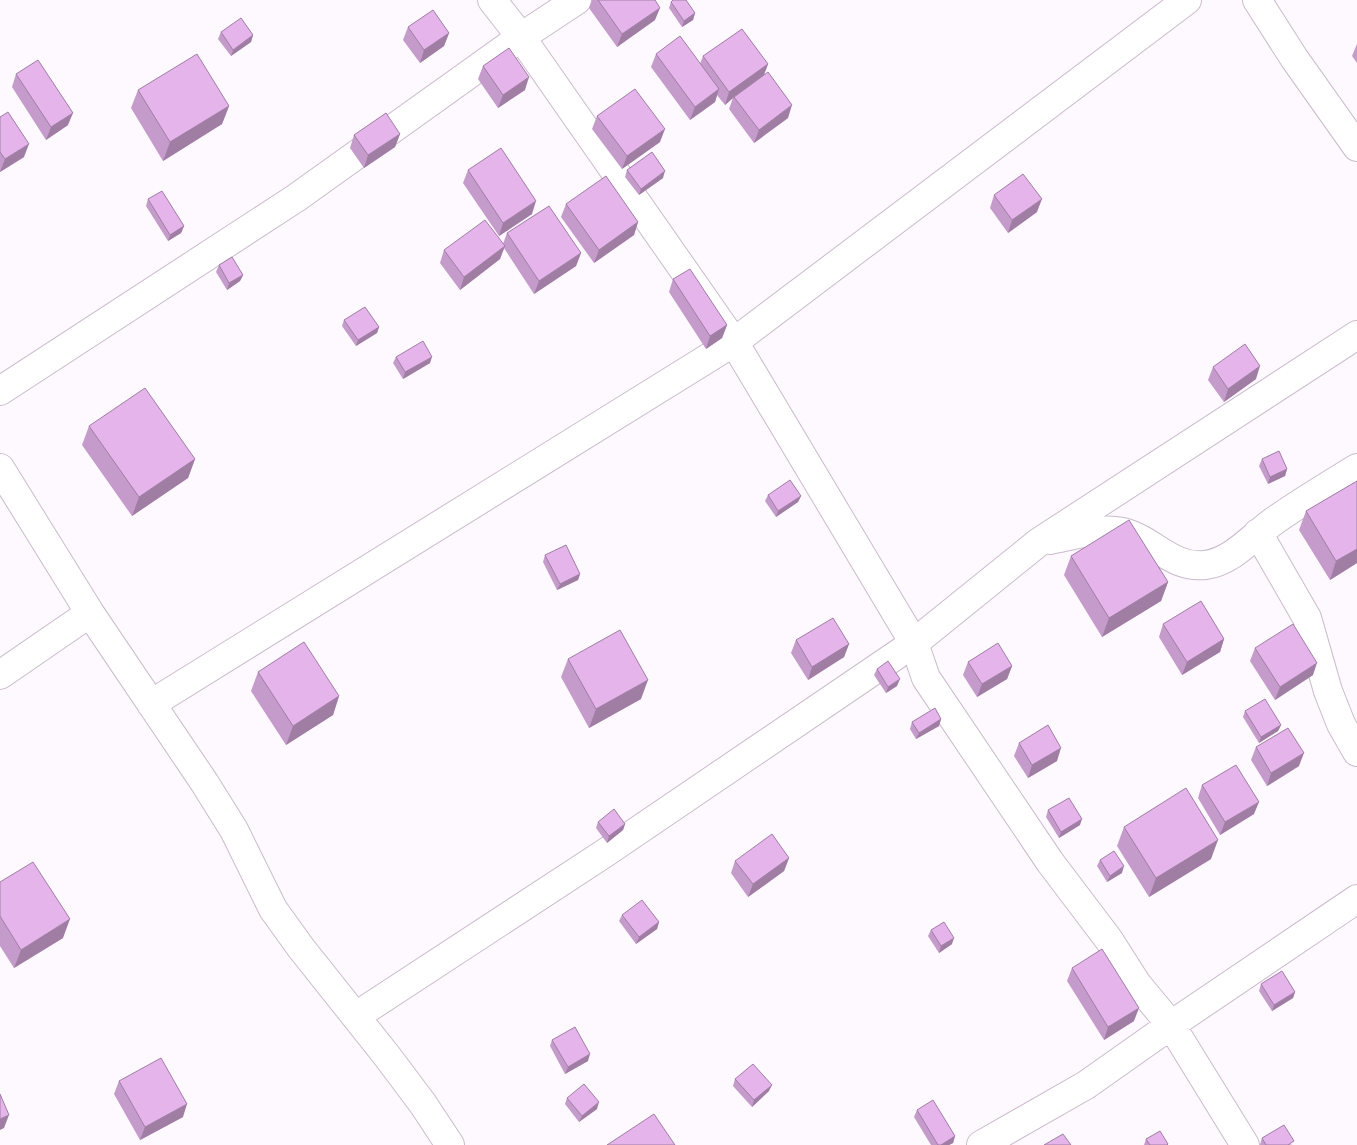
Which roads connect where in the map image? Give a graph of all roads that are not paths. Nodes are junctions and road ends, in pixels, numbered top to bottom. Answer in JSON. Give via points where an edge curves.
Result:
{"nodes":[{"id":1,"x":492,"y":0,"type":"edge"},
{"id":2,"x":577,"y":0,"type":"edge"},
{"id":3,"x":1187,"y":0,"type":"edge"},
{"id":4,"x":1257,"y":0,"type":"edge"},
{"id":5,"x":521,"y":37,"type":"junction"},
{"id":6,"x":1357,"y":147,"type":"edge"},
{"id":7,"x":1357,"y":335,"type":"edge"},
{"id":8,"x":734,"y":342,"type":"junction"},
{"id":9,"x":0,"y":391,"type":"edge"},
{"id":10,"x":0,"y":468,"type":"edge"},
{"id":11,"x":1357,"y":468,"type":"edge"},
{"id":12,"x":1258,"y":533,"type":"junction"},
{"id":13,"x":1039,"y":542,"type":"junction"},
{"id":14,"x":90,"y":613,"type":"junction"},
{"id":15,"x":914,"y":643,"type":"junction"},
{"id":16,"x":0,"y":675,"type":"edge"},
{"id":17,"x":151,"y":704,"type":"junction"},
{"id":18,"x":1357,"y":752,"type":"edge"},
{"id":19,"x":1357,"y":899,"type":"edge"},
{"id":20,"x":356,"y":1016,"type":"junction"},
{"id":21,"x":1171,"y":1025,"type":"junction"},
{"id":22,"x":450,"y":1145,"type":"edge"},
{"id":23,"x":981,"y":1145,"type":"edge"},
{"id":24,"x":1245,"y":1145,"type":"edge"}],
"edges":[{"from":1,"to":5,"type":"street"},
{"from":2,"to":5,"type":"street"},
{"from":3,"to":8,"type":"street"},
{"from":4,"to":6,"type":"street"},
{"from":5,"to":8,"type":"street"},
{"from":5,"to":9,"type":"street","via":[[296,198]]},
{"from":7,"to":13,"type":"street"},
{"from":8,"to":15,"type":"street"},
{"from":8,"to":17,"type":"street"},
{"from":10,"to":14,"type":"street"},
{"from":11,"to":12,"type":"street"},
{"from":12,"to":13,"type":"street","via":[[1221,561],[1205,565],[1178,562],[1121,532],[1095,532]]},
{"from":12,"to":18,"type":"street","via":[[1307,618],[1328,691]]},
{"from":13,"to":15,"type":"street"},
{"from":14,"to":16,"type":"street"},
{"from":14,"to":17,"type":"street"},
{"from":15,"to":20,"type":"street","via":[[605,853]]},
{"from":15,"to":21,"type":"street","via":[[926,678],[999,788],[1137,984]]},
{"from":17,"to":20,"type":"street","via":[[234,830],[273,909]]},
{"from":19,"to":21,"type":"street"},
{"from":20,"to":22,"type":"street"},
{"from":21,"to":23,"type":"street","via":[[1086,1084]]},
{"from":21,"to":24,"type":"street"}]}
